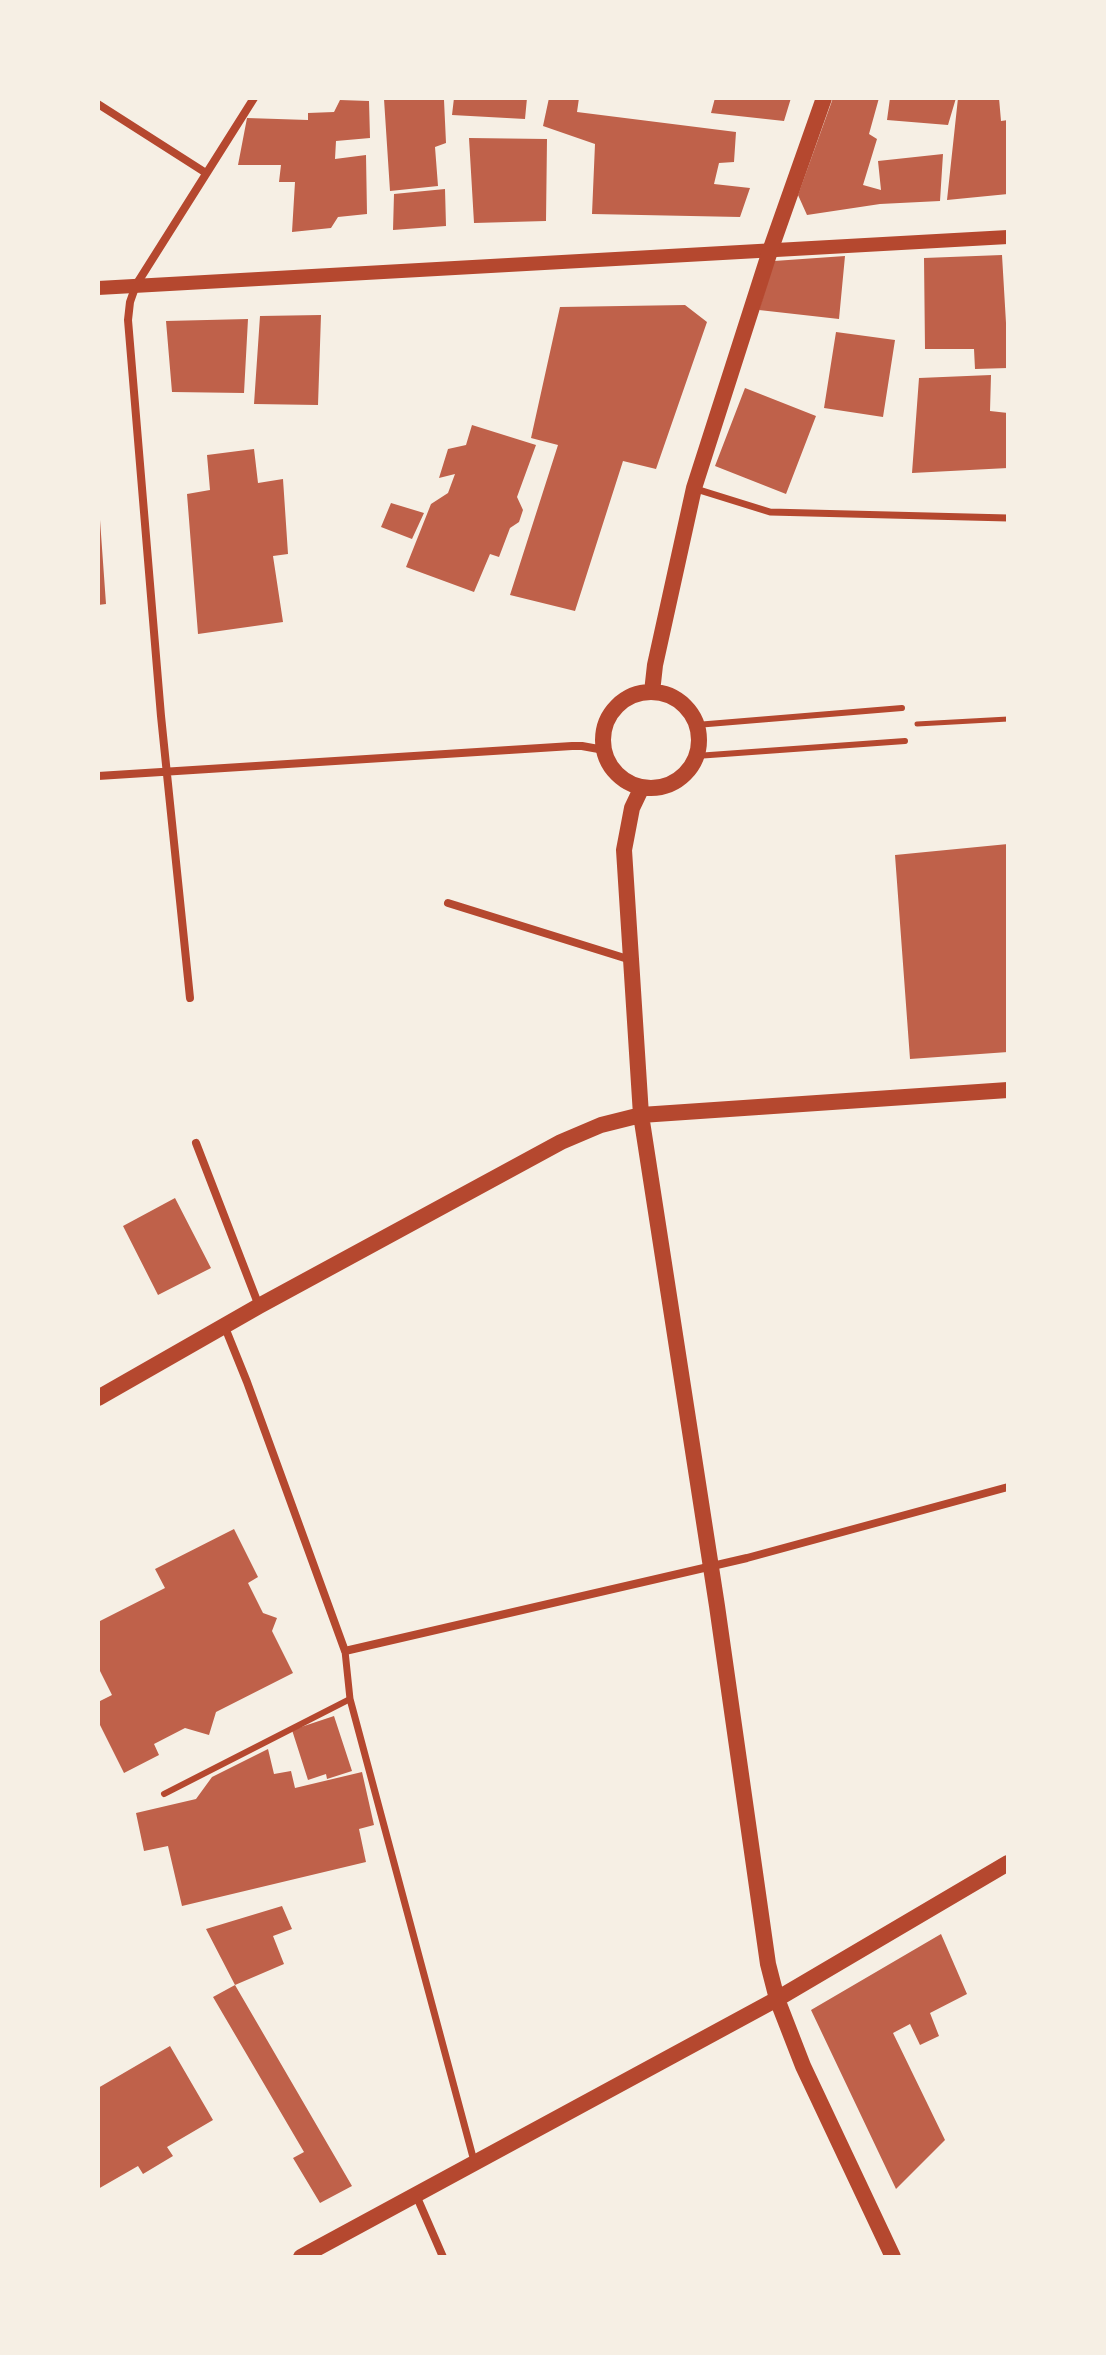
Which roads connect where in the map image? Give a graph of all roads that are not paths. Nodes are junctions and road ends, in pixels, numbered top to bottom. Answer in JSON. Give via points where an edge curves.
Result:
{"nodes":[{"id":1,"x":254,"y":98,"type":"edge"},
{"id":2,"x":824,"y":98,"type":"edge"},
{"id":3,"x":98,"y":104,"type":"edge"},
{"id":4,"x":206,"y":173,"type":"junction"},
{"id":5,"x":1008,"y":237,"type":"edge"},
{"id":6,"x":770,"y":251,"type":"junction"},
{"id":7,"x":136,"y":285,"type":"junction"},
{"id":8,"x":98,"y":288,"type":"edge"},
{"id":9,"x":694,"y":488,"type":"junction"},
{"id":10,"x":1008,"y":518,"type":"edge"},
{"id":11,"x":652,"y":692,"type":"junction"},
{"id":12,"x":902,"y":708,"type":"dead end"},
{"id":13,"x":696,"y":725,"type":"junction"},
{"id":14,"x":905,"y":741,"type":"dead end"},
{"id":15,"x":604,"y":750,"type":"junction"},
{"id":16,"x":696,"y":756,"type":"junction"},
{"id":17,"x":167,"y":772,"type":"junction"},
{"id":18,"x":98,"y":776,"type":"edge"},
{"id":19,"x":642,"y":787,"type":"junction"},
{"id":20,"x":448,"y":903,"type":"dead end"},
{"id":21,"x":631,"y":960,"type":"junction"},
{"id":22,"x":190,"y":998,"type":"dead end"},
{"id":23,"x":1008,"y":1090,"type":"edge"},
{"id":24,"x":641,"y":1115,"type":"junction"},
{"id":25,"x":196,"y":1143,"type":"dead end"},
{"id":26,"x":259,"y":1306,"type":"junction"},
{"id":27,"x":224,"y":1325,"type":"junction"},
{"id":28,"x":98,"y":1398,"type":"edge"},
{"id":29,"x":1008,"y":1487,"type":"edge"},
{"id":30,"x":710,"y":1566,"type":"junction"},
{"id":31,"x":345,"y":1651,"type":"junction"},
{"id":32,"x":350,"y":1699,"type":"junction"},
{"id":33,"x":164,"y":1794,"type":"dead end"},
{"id":34,"x":1008,"y":1863,"type":"edge"},
{"id":35,"x":777,"y":1999,"type":"junction"},
{"id":36,"x":475,"y":2163,"type":"junction"},
{"id":37,"x":416,"y":2195,"type":"junction"},
{"id":38,"x":301,"y":2257,"type":"edge"},
{"id":39,"x":443,"y":2257,"type":"edge"},
{"id":40,"x":893,"y":2257,"type":"edge"}],
"edges":[{"from":1,"to":4,"type":"street"},
{"from":2,"to":6,"type":"main road"},
{"from":3,"to":4,"type":"street"},
{"from":4,"to":7,"type":"street"},
{"from":5,"to":6,"type":"street"},
{"from":6,"to":7,"type":"street"},
{"from":6,"to":9,"type":"main road"},
{"from":7,"to":8,"type":"street"},
{"from":7,"to":17,"type":"street","via":[[129,340]]},
{"from":9,"to":10,"type":"street","via":[[770,512]]},
{"from":9,"to":11,"type":"main road"},
{"from":11,"to":13,"type":"main road","via":[[679,701]]},
{"from":11,"to":15,"type":"main road","via":[[637,694],[613,709],[606,722]]},
{"from":12,"to":13,"type":"lane"},
{"from":13,"to":16,"type":"main road"},
{"from":14,"to":16,"type":"lane"},
{"from":15,"to":17,"type":"street","via":[[572,746]]},
{"from":15,"to":19,"type":"main road","via":[[617,774]]},
{"from":16,"to":19,"type":"main road","via":[[675,782]]},
{"from":17,"to":18,"type":"street"},
{"from":17,"to":22,"type":"street"},
{"from":19,"to":21,"type":"main road","via":[[624,850]]},
{"from":20,"to":21,"type":"street"},
{"from":21,"to":24,"type":"main road"},
{"from":23,"to":24,"type":"main road"},
{"from":24,"to":26,"type":"main road","via":[[561,1142]]},
{"from":24,"to":30,"type":"main road"},
{"from":25,"to":26,"type":"street"},
{"from":26,"to":27,"type":"main road"},
{"from":27,"to":28,"type":"main road"},
{"from":27,"to":31,"type":"street"},
{"from":29,"to":30,"type":"street"},
{"from":30,"to":31,"type":"street"},
{"from":30,"to":35,"type":"main road"},
{"from":31,"to":32,"type":"street"},
{"from":32,"to":33,"type":"lane"},
{"from":32,"to":36,"type":"street"},
{"from":34,"to":35,"type":"main road"},
{"from":35,"to":36,"type":"main road"},
{"from":35,"to":40,"type":"main road"},
{"from":36,"to":37,"type":"main road"},
{"from":37,"to":38,"type":"main road"},
{"from":37,"to":39,"type":"street"}]}
